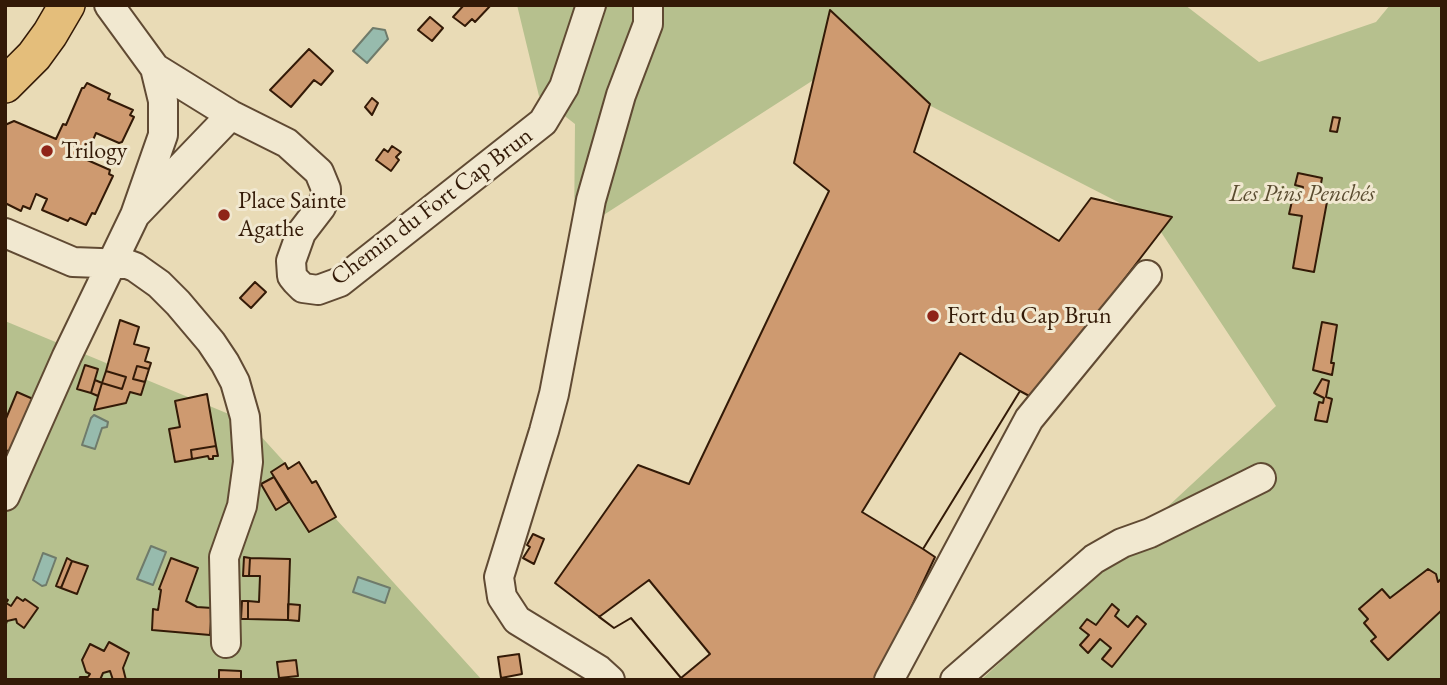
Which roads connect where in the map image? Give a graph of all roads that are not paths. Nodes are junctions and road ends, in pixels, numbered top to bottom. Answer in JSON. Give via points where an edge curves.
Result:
{"nodes":[{"id":1,"x":42,"y":5,"type":"edge"},
{"id":2,"x":66,"y":5,"type":"edge"},
{"id":3,"x":109,"y":5,"type":"edge"},
{"id":4,"x":591,"y":5,"type":"edge"},
{"id":5,"x":648,"y":5,"type":"edge"},
{"id":6,"x":5,"y":56,"type":"edge"},
{"id":7,"x":155,"y":68,"type":"junction"},
{"id":8,"x":5,"y":85,"type":"edge"},
{"id":9,"x":231,"y":115,"type":"junction"},
{"id":10,"x":135,"y":215,"type":"junction"},
{"id":11,"x":5,"y":233,"type":"edge"},
{"id":12,"x":112,"y":264,"type":"junction"},
{"id":13,"x":1147,"y":275,"type":"dead end"},
{"id":14,"x":1261,"y":478,"type":"dead end"},
{"id":15,"x":5,"y":496,"type":"edge"},
{"id":16,"x":226,"y":643,"type":"dead end"},
{"id":17,"x":610,"y":680,"type":"edge"},
{"id":18,"x":889,"y":680,"type":"edge"},
{"id":19,"x":955,"y":680,"type":"edge"}],
"edges":[{"from":1,"to":6,"type":"main road"},
{"from":2,"to":8,"type":"main road","via":[[42,45]]},
{"from":3,"to":7,"type":"street","name":"Chemin du Fort Cap Brun"},
{"from":4,"to":9,"type":"street","name":"Chemin du Fort Cap Brun","via":[[564,87],[543,122],[328,288],[303,288],[291,271],[296,244],[325,198],[322,177],[287,143]]},
{"from":5,"to":17,"type":"street","via":[[648,24],[621,95],[591,200],[554,394],[499,578],[502,597],[517,620]]},
{"from":7,"to":9,"type":"street","name":"Chemin du Fort Cap Brun"},
{"from":7,"to":10,"type":"street","via":[[163,101],[163,135]]},
{"from":9,"to":10,"type":"street"},
{"from":10,"to":12,"type":"street"},
{"from":11,"to":12,"type":"street","via":[[73,262]]},
{"from":12,"to":15,"type":"street"},
{"from":12,"to":16,"type":"street","via":[[135,267],[178,303],[218,352],[241,401],[248,462],[242,506],[223,557]]},
{"from":13,"to":18,"type":"street","via":[[1029,419]]},
{"from":14,"to":19,"type":"street","via":[[1094,559]]}]}
